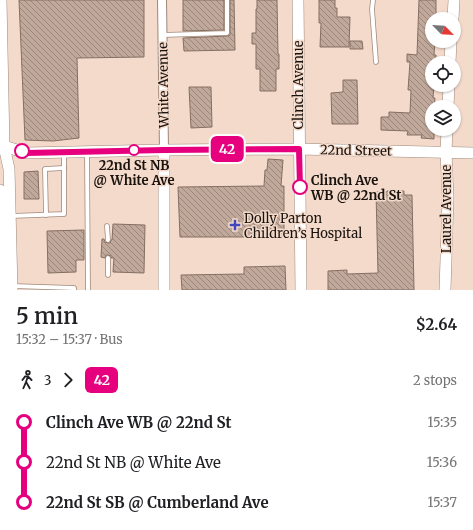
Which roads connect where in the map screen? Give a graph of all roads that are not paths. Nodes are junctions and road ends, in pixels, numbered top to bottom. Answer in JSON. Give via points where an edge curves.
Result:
{"nodes":[{"id":1,"x":1,"y":0,"type":"edge"},
{"id":2,"x":162,"y":0,"type":"edge"},
{"id":3,"x":227,"y":0,"type":"edge"},
{"id":4,"x":298,"y":0,"type":"edge"},
{"id":5,"x":373,"y":0,"type":"edge"},
{"id":6,"x":454,"y":0,"type":"edge"},
{"id":7,"x":453,"y":12,"type":"edge"},
{"id":8,"x":162,"y":35,"type":"junction"},
{"id":9,"x":1,"y":42,"type":"edge"},
{"id":10,"x":376,"y":62,"type":"dead end"},
{"id":11,"x":2,"y":84,"type":"edge"},
{"id":12,"x":447,"y":136,"type":"edge"},
{"id":13,"x":2,"y":145,"type":"edge"},
{"id":14,"x":299,"y":149,"type":"junction"},
{"id":15,"x":164,"y":150,"type":"junction"},
{"id":16,"x":87,"y":151,"type":"junction"},
{"id":17,"x":64,"y":152,"type":"junction"},
{"id":18,"x":446,"y":152,"type":"junction"},
{"id":19,"x":473,"y":153,"type":"edge"},
{"id":20,"x":0,"y":167,"type":"edge"},
{"id":21,"x":64,"y":168,"type":"junction"},
{"id":22,"x":0,"y":190,"type":"edge"},
{"id":23,"x":46,"y":215,"type":"junction"},
{"id":24,"x":10,"y":216,"type":"junction"},
{"id":25,"x":107,"y":226,"type":"dead end"},
{"id":26,"x":108,"y":240,"type":"dead end"},
{"id":27,"x":108,"y":258,"type":"dead end"},
{"id":28,"x":108,"y":275,"type":"dead end"},
{"id":29,"x":9,"y":289,"type":"edge"},
{"id":30,"x":74,"y":290,"type":"edge"},
{"id":31,"x":88,"y":290,"type":"edge"},
{"id":32,"x":164,"y":290,"type":"edge"},
{"id":33,"x":302,"y":290,"type":"edge"},
{"id":34,"x":445,"y":290,"type":"edge"}],
"edges":[{"from":1,"to":9,"type":"street"},
{"from":2,"to":8,"type":"street","name":"White Avenue"},
{"from":3,"to":8,"type":"lane","via":[[227,33]]},
{"from":4,"to":14,"type":"street","name":"Clinch Avenue"},
{"from":5,"to":10,"type":"lane"},
{"from":6,"to":7,"type":"street"},
{"from":8,"to":15,"type":"street","name":"White Avenue"},
{"from":9,"to":11,"type":"street"},
{"from":11,"to":13,"type":"street"},
{"from":12,"to":18,"type":"street","name":"Laurel Avenue"},
{"from":13,"to":17,"type":"street","name":"22nd Street","via":[[26,153]]},
{"from":13,"to":20,"type":"street"},
{"from":13,"to":24,"type":"street","via":[[9,169]]},
{"from":14,"to":15,"type":"street","name":"22nd Street"},
{"from":14,"to":18,"type":"street","name":"22nd Street"},
{"from":14,"to":33,"type":"street","name":"Clinch Avenue"},
{"from":15,"to":16,"type":"street","name":"22nd Street"},
{"from":15,"to":32,"type":"street","name":"White Avenue"},
{"from":16,"to":17,"type":"street","name":"22nd Street"},
{"from":16,"to":31,"type":"lane"},
{"from":17,"to":21,"type":"lane"},
{"from":18,"to":19,"type":"street","name":"22nd Street"},
{"from":18,"to":34,"type":"street","name":"Laurel Avenue","via":[[448,198]]},
{"from":21,"to":23,"type":"lane","via":[[64,214]]},
{"from":21,"to":23,"type":"lane","via":[[45,168]]},
{"from":22,"to":29,"type":"street"},
{"from":23,"to":24,"type":"lane"},
{"from":24,"to":29,"type":"street"},
{"from":25,"to":26,"type":"lane"},
{"from":27,"to":28,"type":"lane"},
{"from":29,"to":30,"type":"lane"}]}
